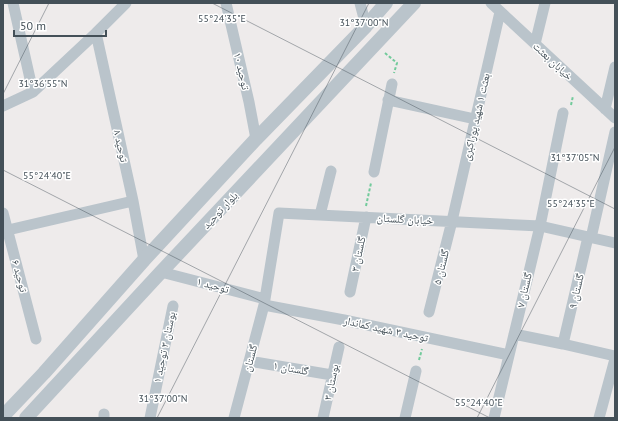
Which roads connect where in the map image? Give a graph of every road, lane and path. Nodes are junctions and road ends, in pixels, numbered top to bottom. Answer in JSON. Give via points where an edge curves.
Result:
{"nodes":[{"id":1,"x":13,"y":3,"type":"edge"},
{"id":2,"x":126,"y":3,"type":"edge"},
{"id":3,"x":226,"y":3,"type":"edge"},
{"id":4,"x":360,"y":3,"type":"edge"},
{"id":5,"x":386,"y":3,"type":"edge"},
{"id":6,"x":414,"y":3,"type":"edge"},
{"id":7,"x":491,"y":3,"type":"edge"},
{"id":8,"x":545,"y":3,"type":"edge"},
{"id":9,"x":500,"y":12,"type":"junction"},
{"id":10,"x":366,"y":26,"type":"junction"},
{"id":11,"x":96,"y":33,"type":"junction"},
{"id":12,"x":535,"y":44,"type":"junction"},
{"id":13,"x":376,"y":45,"type":"junction"},
{"id":14,"x":615,"y":67,"type":"edge"},
{"id":15,"x":577,"y":83,"type":"junction"},
{"id":16,"x":392,"y":84,"type":"joint"},
{"id":17,"x":33,"y":92,"type":"junction"},
{"id":18,"x":388,"y":100,"type":"junction"},
{"id":19,"x":3,"y":106,"type":"edge"},
{"id":20,"x":605,"y":108,"type":"junction"},
{"id":21,"x":563,"y":113,"type":"joint"},
{"id":22,"x":615,"y":118,"type":"edge"},
{"id":23,"x":476,"y":119,"type":"junction"},
{"id":24,"x":615,"y":132,"type":"edge"},
{"id":25,"x":256,"y":139,"type":"junction"},
{"id":26,"x":331,"y":171,"type":"dead end"},
{"id":27,"x":374,"y":172,"type":"joint"},
{"id":28,"x":133,"y":201,"type":"junction"},
{"id":29,"x":3,"y":213,"type":"edge"},
{"id":30,"x":320,"y":215,"type":"junction"},
{"id":31,"x":365,"y":217,"type":"junction"},
{"id":32,"x":452,"y":221,"type":"junction"},
{"id":33,"x":540,"y":226,"type":"junction"},
{"id":34,"x":8,"y":230,"type":"junction"},
{"id":35,"x":590,"y":237,"type":"junction"},
{"id":36,"x":615,"y":243,"type":"edge"},
{"id":37,"x":144,"y":260,"type":"junction"},
{"id":38,"x":162,"y":272,"type":"junction"},
{"id":39,"x":350,"y":292,"type":"dead end"},
{"id":40,"x":264,"y":302,"type":"junction"},
{"id":41,"x":173,"y":306,"type":"dead end"},
{"id":42,"x":429,"y":312,"type":"dead end"},
{"id":43,"x":514,"y":334,"type":"junction"},
{"id":44,"x":36,"y":339,"type":"dead end"},
{"id":45,"x":563,"y":344,"type":"junction"},
{"id":46,"x":339,"y":347,"type":"dead end"},
{"id":47,"x":509,"y":355,"type":"junction"},
{"id":48,"x":615,"y":358,"type":"edge"},
{"id":49,"x":249,"y":361,"type":"junction"},
{"id":50,"x":416,"y":371,"type":"dead end"},
{"id":51,"x":332,"y":375,"type":"junction"},
{"id":52,"x":29,"y":388,"type":"junction"},
{"id":53,"x":40,"y":403,"type":"junction"},
{"id":54,"x":8,"y":415,"type":"edge"},
{"id":55,"x":26,"y":418,"type":"edge"},
{"id":56,"x":150,"y":418,"type":"edge"},
{"id":57,"x":234,"y":418,"type":"edge"},
{"id":58,"x":323,"y":418,"type":"edge"},
{"id":59,"x":405,"y":418,"type":"edge"},
{"id":60,"x":494,"y":418,"type":"edge"},
{"id":61,"x":599,"y":418,"type":"edge"}],
"edges":[{"from":1,"to":17,"type":"street"},
{"from":2,"to":11,"type":"street"},
{"from":3,"to":25,"type":"street","name":"توحید ۱۰"},
{"from":4,"to":10,"type":"street"},
{"from":5,"to":10,"type":"street","name":"بلوار توحید"},
{"from":6,"to":13,"type":"street","name":"بلوار توحید"},
{"from":7,"to":9,"type":"street","name":"خیابان بعثت"},
{"from":8,"to":12,"type":"street"},
{"from":9,"to":12,"type":"street","name":"خیابان بعثت"},
{"from":9,"to":23,"type":"street","name":"بعثت ۱ شهید پوراکبری"},
{"from":10,"to":25,"type":"street","name":"بلوار توحید"},
{"from":11,"to":17,"type":"street"},
{"from":11,"to":28,"type":"street","name":"توحید ۸"},
{"from":12,"to":15,"type":"street","name":"خیابان بعثت"},
{"from":13,"to":16,"type":"path","via":[[397,63]]},
{"from":13,"to":38,"type":"street","name":"بلوار توحید"},
{"from":14,"to":20,"type":"street"},
{"from":15,"to":20,"type":"street","name":"خیابان بعثت"},
{"from":15,"to":21,"type":"path","via":[[568,112]]},
{"from":16,"to":18,"type":"street"},
{"from":17,"to":19,"type":"street"},
{"from":18,"to":23,"type":"street"},
{"from":18,"to":27,"type":"street"},
{"from":20,"to":22,"type":"street","name":"خیابان بعثت"},
{"from":21,"to":33,"type":"street","name":"گلستان ۷"},
{"from":23,"to":32,"type":"street","name":"بعثت ۱ شهید پوراکبری"},
{"from":24,"to":35,"type":"street","name":"گلستان ۹"},
{"from":25,"to":37,"type":"street","name":"بلوار توحید"},
{"from":26,"to":30,"type":"street"},
{"from":27,"to":31,"type":"path"},
{"from":28,"to":34,"type":"street"},
{"from":28,"to":37,"type":"street","name":"توحید ۸"},
{"from":29,"to":34,"type":"street","name":"توحید ۶"},
{"from":30,"to":31,"type":"street","name":"خیابان گلستان"},
{"from":30,"to":40,"type":"street","name":"خیابان گلستان","via":[[279,214]]},
{"from":31,"to":32,"type":"street","name":"خیابان گلستان"},
{"from":31,"to":39,"type":"street","name":"گلستان ۳"},
{"from":32,"to":33,"type":"street","name":"خیابان گلستان"},
{"from":32,"to":42,"type":"street","name":"گلستان ۵"},
{"from":33,"to":35,"type":"street","name":"خیابان گلستان"},
{"from":33,"to":43,"type":"street","name":"گلستان ۷"},
{"from":34,"to":44,"type":"street","name":"توحید ۶"},
{"from":35,"to":36,"type":"street","name":"خیابان گلستان"},
{"from":35,"to":45,"type":"street","name":"گلستان ۹"},
{"from":37,"to":52,"type":"street","name":"بلوار توحید"},
{"from":38,"to":40,"type":"street","name":"توحید ۱"},
{"from":38,"to":53,"type":"street","name":"بلوار توحید"},
{"from":40,"to":47,"type":"street","name":"توحید ۳ شهید کماندار"},
{"from":40,"to":49,"type":"street","name":"گلستان"},
{"from":41,"to":56,"type":"street","name":"بوستان ۳ توحید ۱"},
{"from":43,"to":45,"type":"street"},
{"from":43,"to":47,"type":"street","name":"گلستان ۷"},
{"from":45,"to":48,"type":"street"},
{"from":46,"to":51,"type":"street","name":"بوستان ۳"},
{"from":47,"to":60,"type":"street","name":"گلستان ۷"},
{"from":48,"to":61,"type":"street"},
{"from":49,"to":51,"type":"street","name":"گلستان ۱"},
{"from":49,"to":57,"type":"street","name":"گلستان"},
{"from":50,"to":59,"type":"street"},
{"from":51,"to":58,"type":"street","name":"بوستان ۳"},
{"from":52,"to":53,"type":"street","via":[[30,396]]},
{"from":52,"to":54,"type":"street","name":"بلوار توحید"},
{"from":53,"to":55,"type":"street","name":"بلوار توحید"}]}
